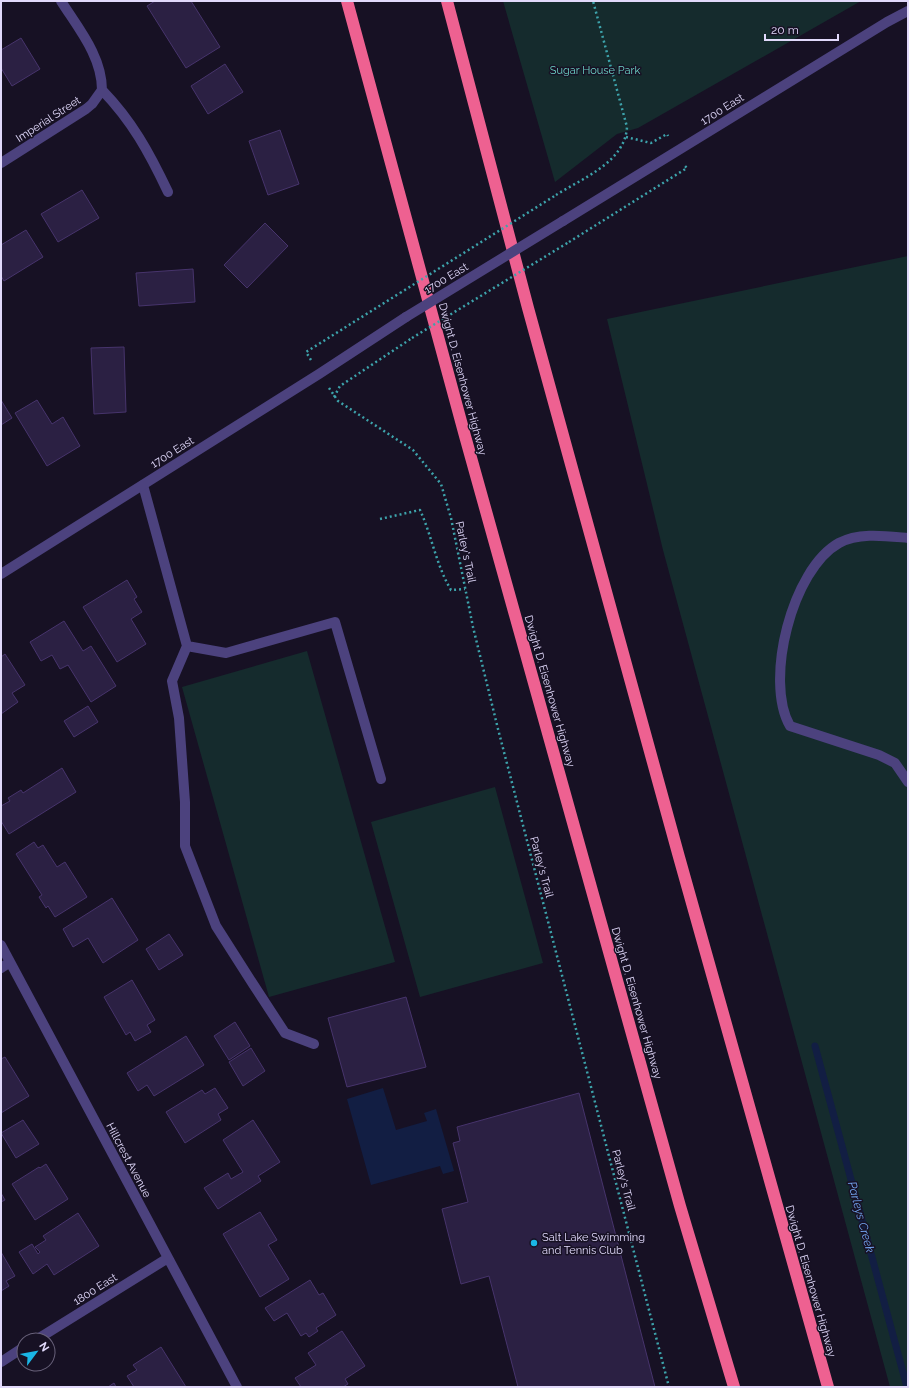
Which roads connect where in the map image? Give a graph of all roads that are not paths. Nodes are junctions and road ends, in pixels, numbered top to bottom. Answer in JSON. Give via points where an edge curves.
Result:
{"nodes":[{"id":1,"x":61,"y":1,"type":"edge"},
{"id":2,"x":347,"y":1,"type":"edge"},
{"id":3,"x":447,"y":1,"type":"edge"},
{"id":4,"x":908,"y":11,"type":"edge"},
{"id":5,"x":102,"y":90,"type":"junction"},
{"id":6,"x":1,"y":163,"type":"edge"},
{"id":7,"x":168,"y":192,"type":"dead end"},
{"id":8,"x":143,"y":485,"type":"junction"},
{"id":9,"x":908,"y":538,"type":"edge"},
{"id":10,"x":1,"y":574,"type":"edge"},
{"id":11,"x":187,"y":646,"type":"junction"},
{"id":12,"x":381,"y":779,"type":"dead end"},
{"id":13,"x":908,"y":782,"type":"edge"},
{"id":14,"x":1,"y":944,"type":"edge"},
{"id":15,"x":10,"y":962,"type":"junction"},
{"id":16,"x":1,"y":968,"type":"edge"},
{"id":17,"x":314,"y":1044,"type":"dead end"},
{"id":18,"x":168,"y":1258,"type":"junction"},
{"id":19,"x":49,"y":1332,"type":"edge"},
{"id":20,"x":16,"y":1352,"type":"edge"},
{"id":21,"x":1,"y":1362,"type":"edge"},
{"id":22,"x":237,"y":1387,"type":"edge"},
{"id":23,"x":734,"y":1387,"type":"edge"},
{"id":24,"x":828,"y":1387,"type":"edge"}],
"edges":[{"from":1,"to":5,"type":"street","via":[[97,60]]},
{"from":2,"to":23,"type":"highway","name":"Dwight D. Eisenhower Highway","via":[[465,436],[678,1198]]},
{"from":3,"to":24,"type":"highway","name":"Dwight D. Eisenhower Highway","via":[[678,857]]},
{"from":4,"to":8,"type":"street","name":"1700 East","bridge":true,"via":[[406,317]]},
{"from":5,"to":6,"type":"street","name":"Imperial Street","via":[[86,109]]},
{"from":5,"to":7,"type":"street","via":[[122,111],[151,157]]},
{"from":8,"to":10,"type":"street","name":"1700 East"},
{"from":8,"to":11,"type":"street"},
{"from":9,"to":13,"type":"street","via":[[878,535],[852,538],[839,543],[818,562],[810,573],[789,618],[779,689],[785,718],[790,726],[879,755],[894,763]]},
{"from":11,"to":12,"type":"street","via":[[226,653],[334,622]]},
{"from":11,"to":17,"type":"street","via":[[172,681],[179,718],[185,802],[185,846],[216,926],[253,984],[285,1033]]},
{"from":14,"to":15,"type":"street","name":"Hillcrest Avenue"},
{"from":15,"to":16,"type":"street"},
{"from":15,"to":18,"type":"street","name":"Hillcrest Avenue"},
{"from":18,"to":19,"type":"street","name":"1800 East"},
{"from":18,"to":22,"type":"street","name":"Hillcrest Avenue"},
{"from":20,"to":21,"type":"street"}]}
